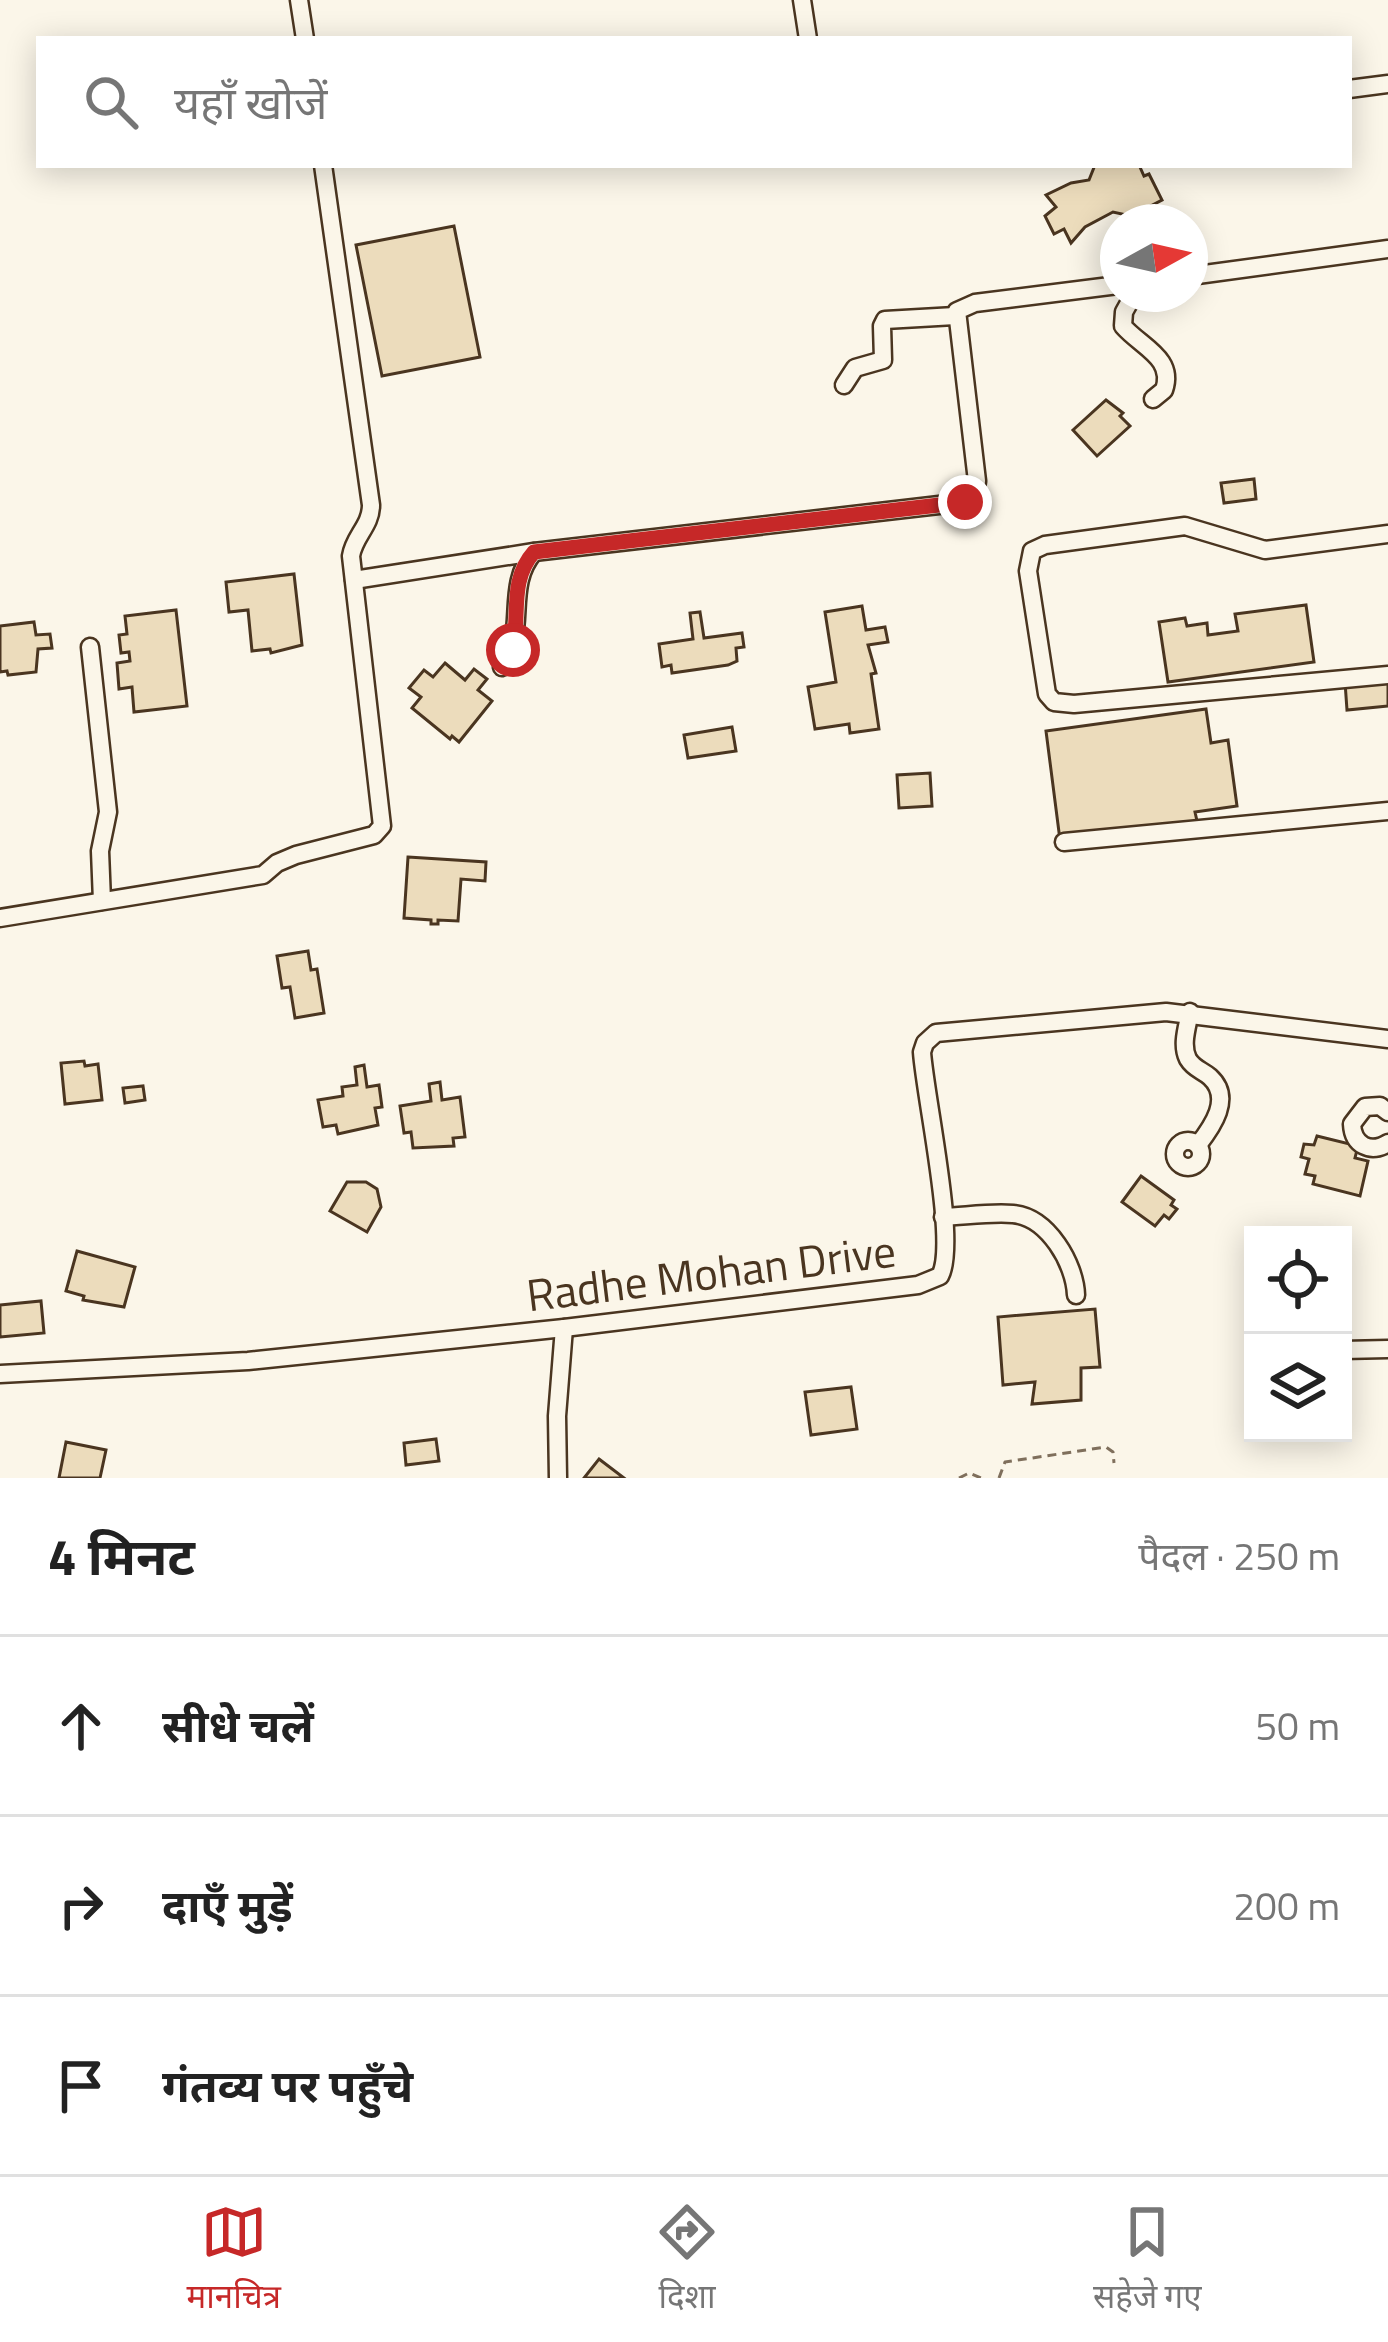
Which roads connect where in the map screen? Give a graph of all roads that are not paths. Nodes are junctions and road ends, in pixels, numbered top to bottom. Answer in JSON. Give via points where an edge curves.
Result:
{"nodes":[{"id":1,"x":299,"y":0,"type":"edge"},
{"id":2,"x":802,"y":0,"type":"edge"},
{"id":3,"x":305,"y":36,"type":"edge"},
{"id":4,"x":808,"y":36,"type":"edge"},
{"id":5,"x":1388,"y":84,"type":"edge"},
{"id":6,"x":1352,"y":89,"type":"edge"},
{"id":7,"x":323,"y":168,"type":"edge"},
{"id":8,"x":1388,"y":249,"type":"edge"},
{"id":9,"x":1208,"y":274,"type":"edge"},
{"id":10,"x":1100,"y":288,"type":"edge"},
{"id":11,"x":1124,"y":312,"type":"edge"},
{"id":12,"x":955,"y":316,"type":"junction"},
{"id":13,"x":844,"y":385,"type":"dead end"},
{"id":14,"x":1153,"y":399,"type":"dead end"},
{"id":15,"x":1388,"y":534,"type":"edge"},
{"id":16,"x":534,"y":552,"type":"junction"},
{"id":17,"x":354,"y":580,"type":"junction"},
{"id":18,"x":90,"y":647,"type":"dead end"},
{"id":19,"x":502,"y":668,"type":"dead end"},
{"id":20,"x":1388,"y":675,"type":"edge"},
{"id":21,"x":1388,"y":811,"type":"edge"},
{"id":22,"x":1064,"y":842,"type":"dead end"},
{"id":23,"x":103,"y":901,"type":"junction"},
{"id":24,"x":0,"y":917,"type":"edge"},
{"id":25,"x":1190,"y":1012,"type":"junction"},
{"id":26,"x":1388,"y":1043,"type":"edge"},
{"id":27,"x":1388,"y":1112,"type":"edge"},
{"id":28,"x":1388,"y":1143,"type":"edge"},
{"id":29,"x":1198,"y":1145,"type":"dead end"},
{"id":30,"x":943,"y":1217,"type":"junction"},
{"id":31,"x":1076,"y":1295,"type":"dead end"},
{"id":32,"x":564,"y":1328,"type":"junction"},
{"id":33,"x":1388,"y":1349,"type":"edge"},
{"id":34,"x":1352,"y":1350,"type":"edge"},
{"id":35,"x":0,"y":1374,"type":"edge"},
{"id":36,"x":558,"y":1478,"type":"edge"}],
"edges":[{"from":1,"to":3,"type":"street"},
{"from":2,"to":4,"type":"street"},
{"from":5,"to":6,"type":"street"},
{"from":7,"to":17,"type":"street","via":[[370,505],[352,550]]},
{"from":8,"to":9,"type":"street"},
{"from":10,"to":12,"type":"street","via":[[975,303]]},
{"from":11,"to":14,"type":"street","via":[[1123,326],[1168,372]]},
{"from":12,"to":13,"type":"street","via":[[883,322],[883,360],[855,368]]},
{"from":12,"to":16,"type":"street","via":[[977,481],[971,499]]},
{"from":15,"to":20,"type":"street","via":[[1265,550],[1170,527],[1045,544],[1029,555],[1028,571],[1054,702]]},
{"from":16,"to":17,"type":"street"},
{"from":16,"to":19,"type":"street","via":[[520,571],[514,644]]},
{"from":17,"to":23,"type":"street","via":[[380,830],[283,860],[263,875]]},
{"from":18,"to":23,"type":"street","via":[[108,812]]},
{"from":21,"to":22,"type":"street"},
{"from":23,"to":24,"type":"street"},
{"from":25,"to":26,"type":"street","name":"Radhe Mohan Drive"},
{"from":25,"to":29,"type":"street","via":[[1186,1056],[1216,1084],[1220,1099]]},
{"from":25,"to":30,"type":"street","name":"Radhe Mohan Drive","via":[[948,1029],[929,1037],[922,1052]]},
{"from":27,"to":28,"type":"street","via":[[1365,1107],[1352,1131],[1365,1147]]},
{"from":30,"to":31,"type":"street","via":[[1015,1214],[1032,1221],[1068,1261]]},
{"from":30,"to":32,"type":"street","name":"Radhe Mohan Drive","via":[[945,1265],[929,1282]]},
{"from":32,"to":35,"type":"street","name":"Radhe Mohan Drive","via":[[248,1361]]},
{"from":32,"to":36,"type":"street"},
{"from":33,"to":34,"type":"street"}]}
